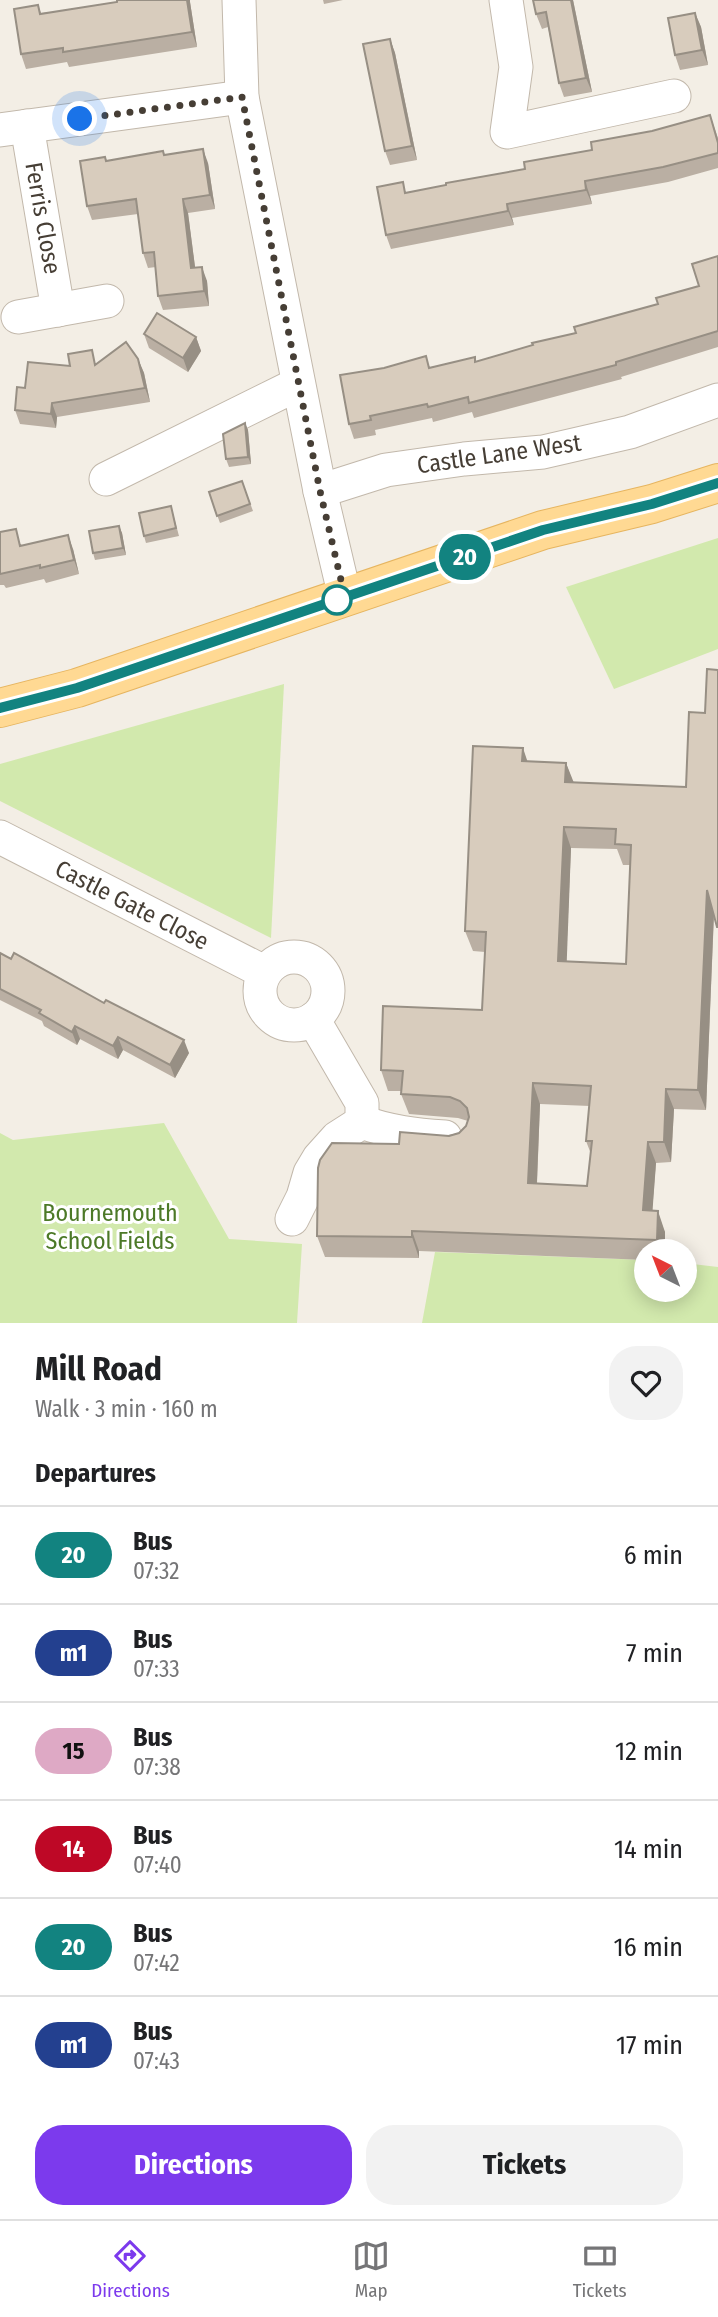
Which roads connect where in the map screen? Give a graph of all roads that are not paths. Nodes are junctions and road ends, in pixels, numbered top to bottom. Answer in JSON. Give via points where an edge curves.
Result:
{"nodes":[{"id":1,"x":239,"y":0,"type":"edge"},
{"id":2,"x":506,"y":0,"type":"edge"},
{"id":3,"x":674,"y":96,"type":"dead end"},
{"id":4,"x":242,"y":97,"type":"junction"},
{"id":5,"x":13,"y":128,"type":"edge"},
{"id":6,"x":107,"y":301,"type":"dead end"},
{"id":7,"x":58,"y":310,"type":"junction"},
{"id":8,"x":18,"y":317,"type":"dead end"},
{"id":9,"x":298,"y":384,"type":"junction"},
{"id":10,"x":718,"y":400,"type":"edge"},
{"id":11,"x":106,"y":479,"type":"dead end"},
{"id":12,"x":718,"y":483,"type":"edge"},
{"id":13,"x":320,"y":491,"type":"junction"},
{"id":14,"x":345,"y":597,"type":"junction"},
{"id":15,"x":0,"y":708,"type":"edge"},
{"id":16,"x":0,"y":836,"type":"edge"},
{"id":17,"x":264,"y":972,"type":"junction"},
{"id":18,"x":313,"y":1019,"type":"junction"},
{"id":19,"x":362,"y":1122,"type":"junction"},
{"id":20,"x":457,"y":1137,"type":"edge"},
{"id":21,"x":292,"y":1219,"type":"dead end"}],
"edges":[{"from":1,"to":4,"type":"street"},
{"from":2,"to":3,"type":"street","via":[[516,67],[507,132]]},
{"from":4,"to":5,"type":"street"},
{"from":4,"to":9,"type":"street"},
{"from":5,"to":7,"type":"street","name":"Ferris Close"},
{"from":6,"to":7,"type":"street"},
{"from":7,"to":8,"type":"street"},
{"from":9,"to":11,"type":"street"},
{"from":9,"to":13,"type":"street"},
{"from":10,"to":13,"type":"street","name":"Castle Lane West","via":[[630,432],[556,449],[386,470]]},
{"from":12,"to":14,"type":"main road","via":[[543,530]]},
{"from":13,"to":14,"type":"street"},
{"from":14,"to":15,"type":"main road","via":[[77,688]]},
{"from":16,"to":17,"type":"street","name":"Castle Gate Close"},
{"from":17,"to":18,"type":"street","via":[[260,1000],[272,1018],[290,1025]]},
{"from":17,"to":18,"type":"street","via":[[272,963],[291,956],[318,965],[328,991],[326,1003]]},
{"from":18,"to":19,"type":"street","via":[[362,1102]]},
{"from":19,"to":20,"type":"street","via":[[408,1134]]},
{"from":19,"to":21,"type":"street","via":[[319,1158]]}]}
